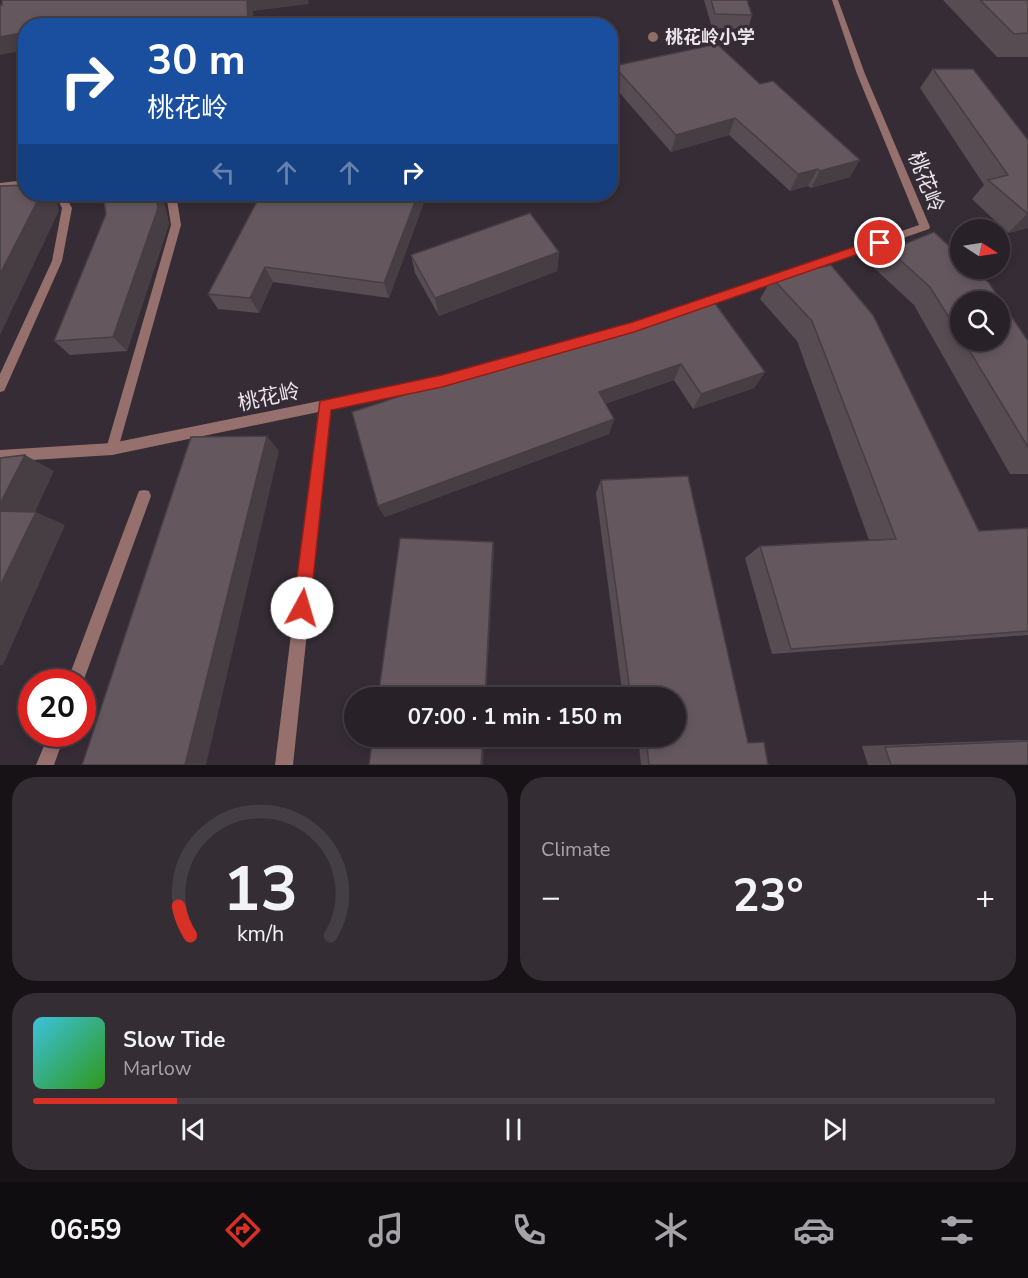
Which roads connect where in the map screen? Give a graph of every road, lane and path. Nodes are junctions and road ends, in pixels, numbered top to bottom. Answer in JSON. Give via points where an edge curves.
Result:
{"nodes":[{"id":1,"x":835,"y":0,"type":"edge"},
{"id":2,"x":18,"y":184,"type":"edge"},
{"id":3,"x":0,"y":186,"type":"edge"},
{"id":4,"x":64,"y":201,"type":"edge"},
{"id":5,"x":172,"y":201,"type":"edge"},
{"id":6,"x":544,"y":352,"type":"edge"},
{"id":7,"x":488,"y":368,"type":"edge"},
{"id":8,"x":0,"y":387,"type":"edge"},
{"id":9,"x":325,"y":405,"type":"junction"},
{"id":10,"x":112,"y":449,"type":"junction"},
{"id":11,"x":0,"y":456,"type":"edge"},
{"id":12,"x":144,"y":496,"type":"dead end"},
{"id":13,"x":80,"y":669,"type":"edge"},
{"id":14,"x":52,"y":747,"type":"edge"},
{"id":15,"x":45,"y":765,"type":"edge"},
{"id":16,"x":284,"y":765,"type":"edge"}],
"edges":[{"from":1,"to":6,"type":"street","name":"桃花岭","via":[[861,74],[925,227],[634,327]]},
{"from":2,"to":3,"type":"street"},
{"from":4,"to":8,"type":"street","via":[[67,208],[57,261]]},
{"from":5,"to":10,"type":"street","via":[[176,225]]},
{"from":7,"to":9,"type":"street","name":"桃花岭"},
{"from":9,"to":10,"type":"street","name":"桃花岭"},
{"from":9,"to":16,"type":"street"},
{"from":10,"to":11,"type":"street","name":"桃花岭"},
{"from":12,"to":13,"type":"street"},
{"from":14,"to":15,"type":"street"}]}
